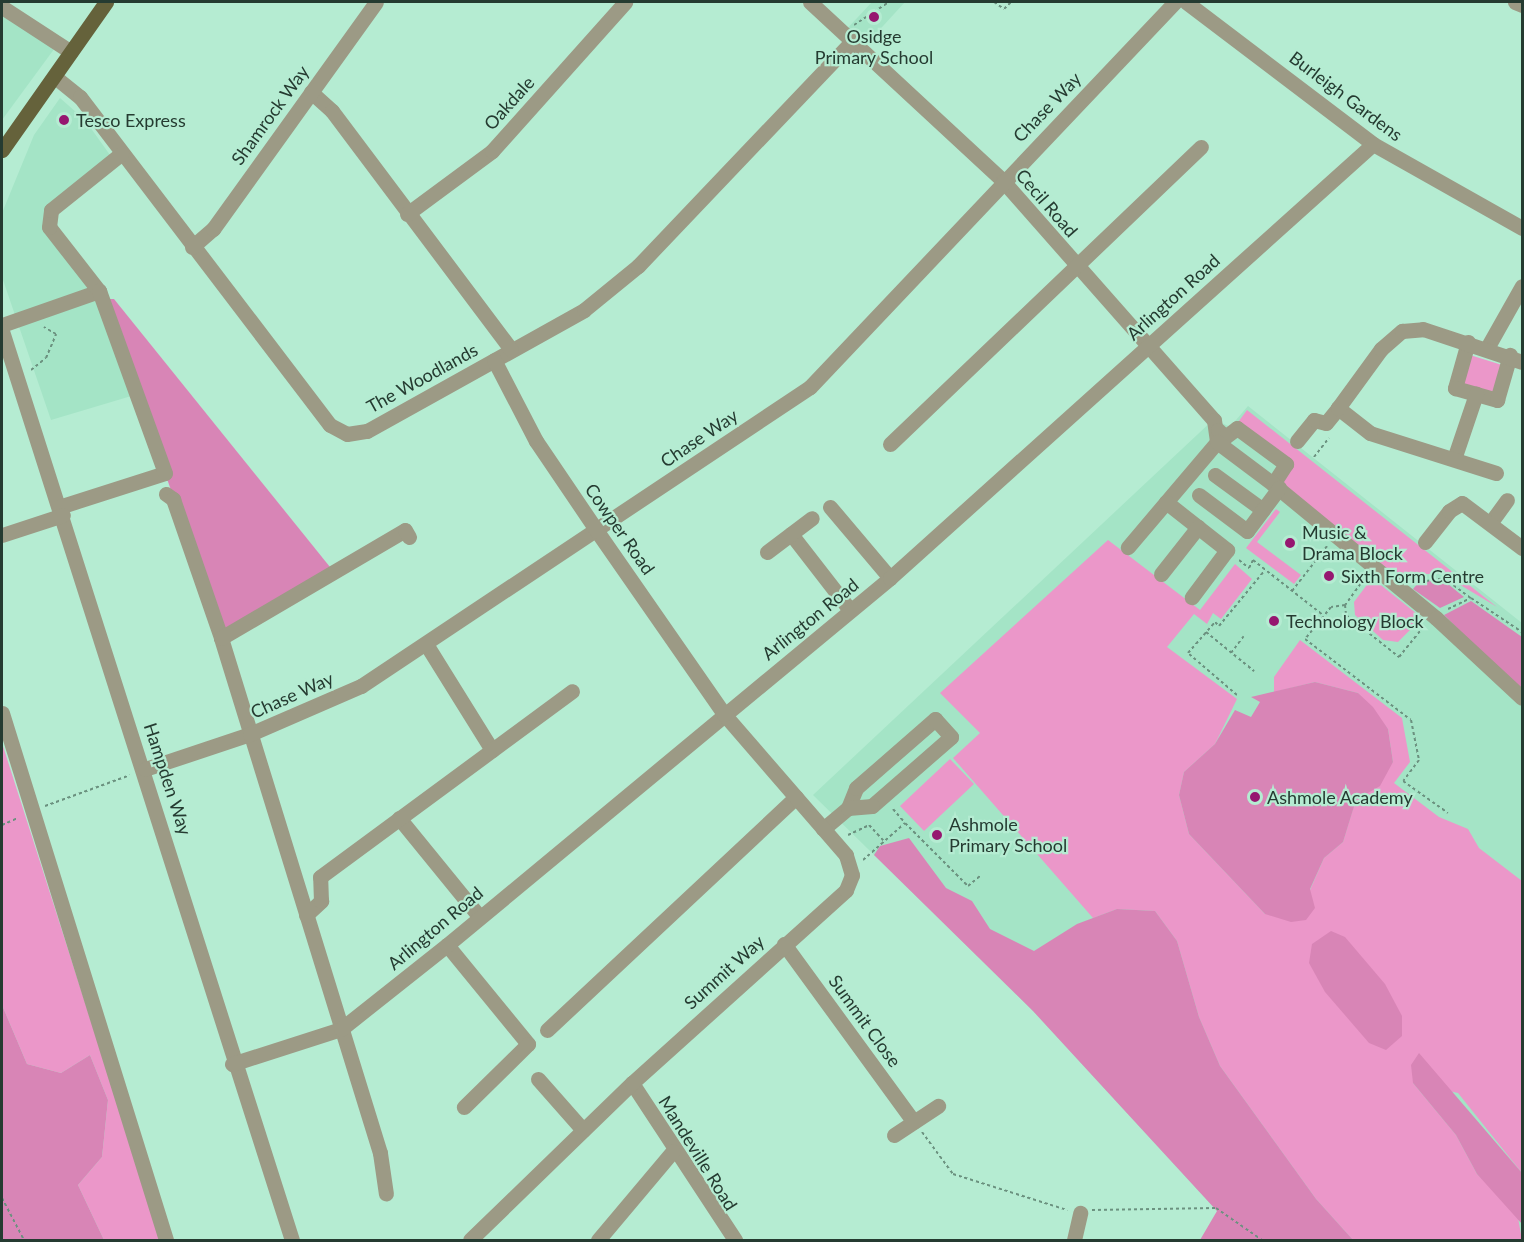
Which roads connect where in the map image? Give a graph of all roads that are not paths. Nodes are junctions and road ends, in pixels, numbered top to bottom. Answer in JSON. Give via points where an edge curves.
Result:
{"nodes":[{"id":1,"x":106,"y":2,"type":"edge"},
{"id":2,"x":376,"y":2,"type":"edge"},
{"id":3,"x":625,"y":2,"type":"edge"},
{"id":4,"x":810,"y":2,"type":"edge"},
{"id":5,"x":1175,"y":2,"type":"edge"},
{"id":6,"x":1185,"y":2,"type":"edge"},
{"id":7,"x":1515,"y":2,"type":"edge"},
{"id":8,"x":1522,"y":5,"type":"edge"},
{"id":9,"x":2,"y":7,"type":"edge"},
{"id":10,"x":850,"y":37,"type":"junction"},
{"id":11,"x":71,"y":52,"type":"junction"},
{"id":12,"x":55,"y":77,"type":"junction"},
{"id":13,"x":311,"y":92,"type":"junction"},
{"id":14,"x":1373,"y":144,"type":"junction"},
{"id":15,"x":1201,"y":147,"type":"dead end"},
{"id":16,"x":2,"y":148,"type":"edge"},
{"id":17,"x":121,"y":154,"type":"junction"},
{"id":18,"x":1003,"y":181,"type":"junction"},
{"id":19,"x":407,"y":214,"type":"junction"},
{"id":20,"x":1522,"y":228,"type":"edge"},
{"id":21,"x":192,"y":247,"type":"junction"},
{"id":22,"x":1074,"y":263,"type":"junction"},
{"id":23,"x":1522,"y":286,"type":"edge"},
{"id":24,"x":99,"y":291,"type":"junction"},
{"id":25,"x":2,"y":325,"type":"edge"},
{"id":26,"x":2,"y":331,"type":"edge"},
{"id":27,"x":1468,"y":342,"type":"junction"},
{"id":28,"x":1149,"y":344,"type":"junction"},
{"id":29,"x":1487,"y":348,"type":"junction"},
{"id":30,"x":510,"y":349,"type":"junction"},
{"id":31,"x":1516,"y":358,"type":"edge"},
{"id":32,"x":494,"y":360,"type":"junction"},
{"id":33,"x":1476,"y":394,"type":"junction"},
{"id":34,"x":1338,"y":408,"type":"junction"},
{"id":35,"x":1216,"y":430,"type":"junction"},
{"id":36,"x":1297,"y":441,"type":"dead end"},
{"id":37,"x":890,"y":444,"type":"dead end"},
{"id":38,"x":1454,"y":459,"type":"junction"},
{"id":39,"x":1496,"y":473,"type":"dead end"},
{"id":40,"x":1215,"y":475,"type":"dead end"},
{"id":41,"x":1276,"y":486,"type":"junction"},
{"id":42,"x":166,"y":494,"type":"dead end"},
{"id":43,"x":1199,"y":495,"type":"dead end"},
{"id":44,"x":1507,"y":500,"type":"dead end"},
{"id":45,"x":1166,"y":502,"type":"junction"},
{"id":46,"x":830,"y":507,"type":"dead end"},
{"id":47,"x":1263,"y":510,"type":"junction"},
{"id":48,"x":61,"y":511,"type":"junction"},
{"id":49,"x":812,"y":518,"type":"dead end"},
{"id":50,"x":1491,"y":522,"type":"junction"},
{"id":51,"x":1198,"y":527,"type":"junction"},
{"id":52,"x":597,"y":531,"type":"junction"},
{"id":53,"x":791,"y":534,"type":"junction"},
{"id":54,"x":2,"y":535,"type":"edge"},
{"id":55,"x":410,"y":537,"type":"dead end"},
{"id":56,"x":1425,"y":542,"type":"dead end"},
{"id":57,"x":1128,"y":548,"type":"dead end"},
{"id":58,"x":1522,"y":548,"type":"edge"},
{"id":59,"x":767,"y":552,"type":"dead end"},
{"id":60,"x":1161,"y":574,"type":"dead end"},
{"id":61,"x":890,"y":578,"type":"junction"},
{"id":62,"x":1192,"y":597,"type":"dead end"},
{"id":63,"x":850,"y":610,"type":"junction"},
{"id":64,"x":221,"y":638,"type":"junction"},
{"id":65,"x":426,"y":644,"type":"junction"},
{"id":66,"x":572,"y":690,"type":"dead end"},
{"id":67,"x":1522,"y":698,"type":"edge"},
{"id":68,"x":2,"y":713,"type":"edge"},
{"id":69,"x":724,"y":714,"type":"junction"},
{"id":70,"x":250,"y":734,"type":"junction"},
{"id":71,"x":492,"y":750,"type":"junction"},
{"id":72,"x":145,"y":769,"type":"junction"},
{"id":73,"x":796,"y":797,"type":"junction"},
{"id":74,"x":848,"y":808,"type":"junction"},
{"id":75,"x":399,"y":819,"type":"junction"},
{"id":76,"x":823,"y":829,"type":"junction"},
{"id":77,"x":306,"y":915,"type":"junction"},
{"id":78,"x":479,"y":916,"type":"junction"},
{"id":79,"x":784,"y":944,"type":"junction"},
{"id":80,"x":447,"y":945,"type":"junction"},
{"id":81,"x":341,"y":1029,"type":"junction"},
{"id":82,"x":547,"y":1030,"type":"dead end"},
{"id":83,"x":232,"y":1064,"type":"junction"},
{"id":84,"x":354,"y":1071,"type":"junction"},
{"id":85,"x":338,"y":1076,"type":"dead end"},
{"id":86,"x":538,"y":1079,"type":"dead end"},
{"id":87,"x":632,"y":1083,"type":"junction"},
{"id":88,"x":938,"y":1106,"type":"dead end"},
{"id":89,"x":464,"y":1107,"type":"dead end"},
{"id":90,"x":914,"y":1122,"type":"junction"},
{"id":91,"x":583,"y":1130,"type":"junction"},
{"id":92,"x":894,"y":1135,"type":"dead end"},
{"id":93,"x":673,"y":1151,"type":"junction"},
{"id":94,"x":387,"y":1194,"type":"dead end"},
{"id":95,"x":1080,"y":1213,"type":"road end"},
{"id":96,"x":720,"y":1235,"type":"edge"},
{"id":97,"x":166,"y":1240,"type":"edge"},
{"id":98,"x":292,"y":1240,"type":"edge"},
{"id":99,"x":470,"y":1240,"type":"edge"},
{"id":100,"x":598,"y":1240,"type":"edge"},
{"id":101,"x":735,"y":1240,"type":"edge"},
{"id":102,"x":1074,"y":1240,"type":"edge"}],
"edges":[{"from":1,"to":11,"type":"main road"},
{"from":2,"to":13,"type":"street","name":"Shamrock Way"},
{"from":3,"to":19,"type":"street","name":"Oakdale","via":[[492,151]]},
{"from":4,"to":10,"type":"street","name":"Cecil Road"},
{"from":5,"to":18,"type":"street","name":"Chase Way"},
{"from":6,"to":14,"type":"street","name":"Burleigh Gardens"},
{"from":7,"to":8,"type":"street"},
{"from":9,"to":11,"type":"street"},
{"from":10,"to":18,"type":"street","name":"Cecil Road"},
{"from":10,"to":30,"type":"street","name":"The Woodlands","via":[[638,266],[584,310]]},
{"from":11,"to":12,"type":"main road"},
{"from":12,"to":16,"type":"main road"},
{"from":12,"to":17,"type":"street","name":"The Woodlands","via":[[80,97]]},
{"from":13,"to":19,"type":"street","via":[[332,111]]},
{"from":13,"to":21,"type":"street","name":"Shamrock Way","via":[[213,229]]},
{"from":14,"to":20,"type":"street","name":"Burleigh Gardens"},
{"from":14,"to":28,"type":"street","name":"Arlington Road"},
{"from":15,"to":22,"type":"street"},
{"from":17,"to":21,"type":"street","name":"The Woodlands"},
{"from":17,"to":24,"type":"street","via":[[51,210],[49,227]]},
{"from":18,"to":22,"type":"street","name":"Cecil Road"},
{"from":18,"to":52,"type":"street","name":"Chase Way","via":[[810,387]]},
{"from":19,"to":30,"type":"street"},
{"from":21,"to":32,"type":"street","name":"The Woodlands","via":[[330,425],[347,434],[367,431]]},
{"from":22,"to":28,"type":"street","name":"Cecil Road"},
{"from":22,"to":37,"type":"street"},
{"from":23,"to":29,"type":"street"},
{"from":24,"to":25,"type":"street"},
{"from":24,"to":48,"type":"street","via":[[165,473]]},
{"from":26,"to":48,"type":"street","name":"Hampden Way"},
{"from":27,"to":29,"type":"street"},
{"from":27,"to":33,"type":"street","via":[[1455,388]]},
{"from":27,"to":34,"type":"street","via":[[1423,329],[1402,331],[1381,349]]},
{"from":28,"to":35,"type":"street","name":"Cecil Road"},
{"from":28,"to":61,"type":"street","name":"Arlington Road"},
{"from":29,"to":31,"type":"street"},
{"from":30,"to":32,"type":"street","name":"The Woodlands"},
{"from":31,"to":33,"type":"street","via":[[1497,400]]},
{"from":32,"to":52,"type":"street","name":"Cowper Road","via":[[536,441]]},
{"from":33,"to":38,"type":"street"},
{"from":34,"to":36,"type":"street","via":[[1326,423],[1314,420]]},
{"from":34,"to":38,"type":"street","via":[[1371,433]]},
{"from":35,"to":41,"type":"street","name":"Cecil Road"},
{"from":35,"to":41,"type":"street","via":[[1225,437],[1237,428],[1286,464]]},
{"from":35,"to":45,"type":"street"},
{"from":38,"to":39,"type":"street"},
{"from":40,"to":47,"type":"street"},
{"from":41,"to":47,"type":"street"},
{"from":41,"to":67,"type":"street","name":"Cecil Road","via":[[1432,616]]},
{"from":42,"to":64,"type":"street","via":[[173,499]]},
{"from":43,"to":47,"type":"street","via":[[1247,531]]},
{"from":44,"to":50,"type":"street"},
{"from":45,"to":51,"type":"street"},
{"from":45,"to":57,"type":"street"},
{"from":46,"to":61,"type":"street"},
{"from":48,"to":54,"type":"street"},
{"from":48,"to":72,"type":"street","name":"Hampden Way"},
{"from":49,"to":53,"type":"street"},
{"from":50,"to":56,"type":"street","via":[[1462,504],[1449,511]]},
{"from":50,"to":58,"type":"street"},
{"from":51,"to":60,"type":"street"},
{"from":51,"to":62,"type":"street","via":[[1227,550]]},
{"from":52,"to":65,"type":"street","name":"Chase Way"},
{"from":52,"to":69,"type":"street","name":"Cowper Road"},
{"from":53,"to":59,"type":"street"},
{"from":53,"to":63,"type":"street"},
{"from":55,"to":64,"type":"street","via":[[405,530]]},
{"from":61,"to":63,"type":"street","name":"Arlington Road"},
{"from":63,"to":69,"type":"street","name":"Arlington Road"},
{"from":64,"to":70,"type":"street"},
{"from":65,"to":70,"type":"street","name":"Chase Way","via":[[361,686]]},
{"from":65,"to":71,"type":"street"},
{"from":66,"to":71,"type":"street"},
{"from":68,"to":97,"type":"street"},
{"from":69,"to":73,"type":"street"},
{"from":69,"to":78,"type":"street","name":"Arlington Road"},
{"from":70,"to":72,"type":"street","name":"Chase Way"},
{"from":70,"to":77,"type":"street"},
{"from":71,"to":75,"type":"street"},
{"from":72,"to":83,"type":"street","name":"Hampden Way"},
{"from":73,"to":76,"type":"street"},
{"from":73,"to":82,"type":"street"},
{"from":74,"to":74,"type":"street","via":[[856,788],[935,719],[951,737],[872,806]]},
{"from":74,"to":76,"type":"street"},
{"from":75,"to":77,"type":"street","via":[[320,877],[321,901]]},
{"from":75,"to":78,"type":"street"},
{"from":76,"to":79,"type":"street","name":"Summit Way","via":[[837,845],[852,875],[846,890]]},
{"from":77,"to":81,"type":"street"},
{"from":78,"to":80,"type":"street","name":"Arlington Road"},
{"from":79,"to":87,"type":"street","name":"Summit Way"},
{"from":79,"to":90,"type":"street","name":"Summit Close"},
{"from":80,"to":81,"type":"street","name":"Arlington Road"},
{"from":80,"to":89,"type":"street","via":[[528,1044]]},
{"from":81,"to":83,"type":"street","name":"Arlington Road"},
{"from":81,"to":84,"type":"street"},
{"from":83,"to":98,"type":"street","name":"Hampden Way"},
{"from":84,"to":85,"type":"street"},
{"from":84,"to":94,"type":"street"},
{"from":86,"to":91,"type":"street"},
{"from":87,"to":91,"type":"street","name":"Summit Way"},
{"from":87,"to":93,"type":"street","name":"Mandeville Road"},
{"from":88,"to":90,"type":"street"},
{"from":90,"to":92,"type":"street"},
{"from":91,"to":99,"type":"street","name":"Summit Way"},
{"from":93,"to":96,"type":"street","name":"Mandeville Road"},
{"from":93,"to":100,"type":"street"},
{"from":95,"to":102,"type":"street"},
{"from":96,"to":101,"type":"street","name":"Mandeville Road"}]}
